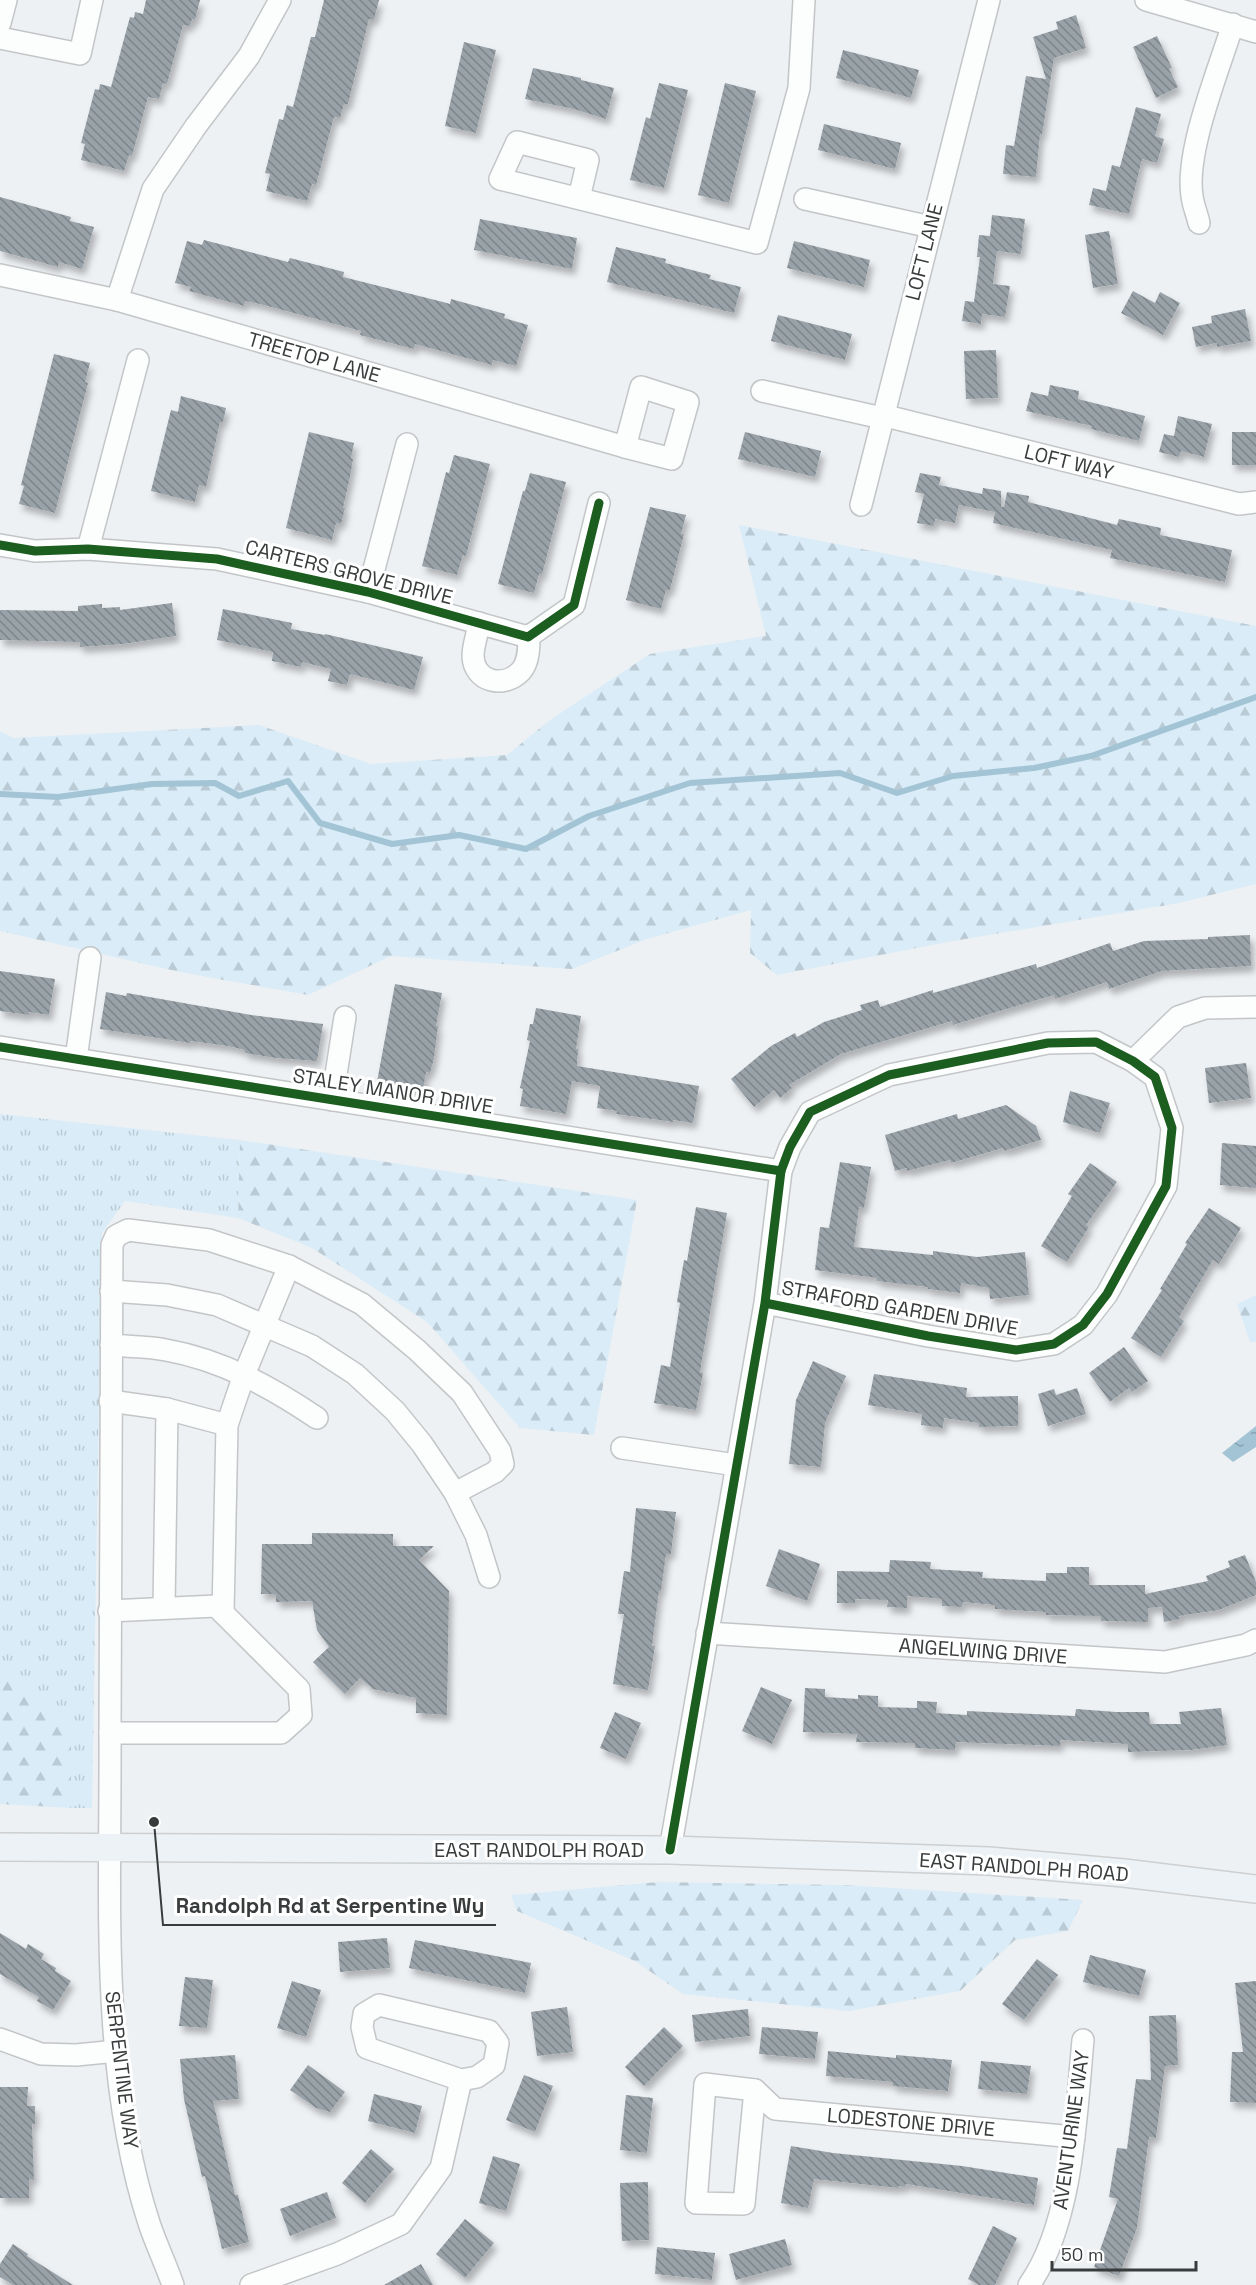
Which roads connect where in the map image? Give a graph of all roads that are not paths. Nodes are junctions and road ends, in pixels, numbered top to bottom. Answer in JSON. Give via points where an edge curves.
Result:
{"nodes":[{"id":1,"x":6,"y":0,"type":"edge"},
{"id":2,"x":92,"y":0,"type":"edge"},
{"id":3,"x":280,"y":0,"type":"edge"},
{"id":4,"x":804,"y":0,"type":"edge"},
{"id":5,"x":989,"y":0,"type":"edge"},
{"id":6,"x":1146,"y":0,"type":"edge"},
{"id":7,"x":0,"y":23,"type":"edge"},
{"id":8,"x":1233,"y":24,"type":"junction"},
{"id":9,"x":1256,"y":32,"type":"edge"},
{"id":10,"x":0,"y":38,"type":"edge"},
{"id":11,"x":579,"y":198,"type":"dead end"},
{"id":12,"x":806,"y":199,"type":"dead end"},
{"id":13,"x":1199,"y":223,"type":"dead end"},
{"id":14,"x":931,"y":227,"type":"junction"},
{"id":15,"x":0,"y":275,"type":"edge"},
{"id":16,"x":117,"y":300,"type":"junction"},
{"id":17,"x":138,"y":360,"type":"dead end"},
{"id":18,"x":762,"y":391,"type":"dead end"},
{"id":19,"x":882,"y":416,"type":"junction"},
{"id":20,"x":407,"y":444,"type":"dead end"},
{"id":21,"x":625,"y":447,"type":"dead end"},
{"id":22,"x":1256,"y":502,"type":"edge"},
{"id":23,"x":599,"y":503,"type":"dead end"},
{"id":24,"x":861,"y":505,"type":"dead end"},
{"id":25,"x":0,"y":545,"type":"edge"},
{"id":26,"x":88,"y":549,"type":"junction"},
{"id":27,"x":368,"y":592,"type":"junction"},
{"id":28,"x":479,"y":623,"type":"junction"},
{"id":29,"x":529,"y":635,"type":"junction"},
{"id":30,"x":90,"y":958,"type":"dead end"},
{"id":31,"x":1256,"y":1007,"type":"edge"},
{"id":32,"x":345,"y":1017,"type":"dead end"},
{"id":33,"x":0,"y":1047,"type":"edge"},
{"id":34,"x":76,"y":1059,"type":"junction"},
{"id":35,"x":1133,"y":1061,"type":"junction"},
{"id":36,"x":332,"y":1100,"type":"junction"},
{"id":37,"x":781,"y":1171,"type":"junction"},
{"id":38,"x":289,"y":1266,"type":"junction"},
{"id":39,"x":111,"y":1291,"type":"junction"},
{"id":40,"x":765,"y":1303,"type":"junction"},
{"id":41,"x":265,"y":1324,"type":"junction"},
{"id":42,"x":111,"y":1345,"type":"junction"},
{"id":43,"x":244,"y":1375,"type":"junction"},
{"id":44,"x":110,"y":1401,"type":"junction"},
{"id":45,"x":167,"y":1409,"type":"junction"},
{"id":46,"x":317,"y":1418,"type":"dead end"},
{"id":47,"x":227,"y":1425,"type":"junction"},
{"id":48,"x":622,"y":1448,"type":"dead end"},
{"id":49,"x":736,"y":1465,"type":"junction"},
{"id":50,"x":454,"y":1493,"type":"junction"},
{"id":51,"x":489,"y":1577,"type":"dead end"},
{"id":52,"x":164,"y":1608,"type":"junction"},
{"id":53,"x":110,"y":1611,"type":"junction"},
{"id":54,"x":223,"y":1613,"type":"junction"},
{"id":55,"x":707,"y":1633,"type":"junction"},
{"id":56,"x":1256,"y":1640,"type":"edge"},
{"id":57,"x":111,"y":1733,"type":"junction"},
{"id":58,"x":0,"y":1847,"type":"edge"},
{"id":59,"x":111,"y":1849,"type":"junction"},
{"id":60,"x":670,"y":1850,"type":"junction"},
{"id":61,"x":1256,"y":1889,"type":"edge"},
{"id":62,"x":0,"y":2039,"type":"edge"},
{"id":63,"x":1083,"y":2040,"type":"dead end"},
{"id":64,"x":117,"y":2051,"type":"junction"},
{"id":65,"x":460,"y":2080,"type":"junction"},
{"id":66,"x":756,"y":2090,"type":"junction"},
{"id":67,"x":1074,"y":2137,"type":"junction"},
{"id":68,"x":173,"y":2285,"type":"edge"},
{"id":69,"x":251,"y":2285,"type":"edge"},
{"id":70,"x":1029,"y":2285,"type":"edge"}],
"edges":[{"from":1,"to":7,"type":"street"},
{"from":2,"to":10,"type":"street","via":[[80,54]]},
{"from":3,"to":16,"type":"street","via":[[249,56],[153,189]]},
{"from":4,"to":11,"type":"street","via":[[799,88],[757,243]]},
{"from":5,"to":14,"type":"street","name":"LOFT LANE"},
{"from":6,"to":8,"type":"street"},
{"from":8,"to":9,"type":"street"},
{"from":8,"to":13,"type":"street","via":[[1191,172]]},
{"from":12,"to":14,"type":"street"},
{"from":14,"to":19,"type":"street","name":"LOFT LANE"},
{"from":15,"to":16,"type":"street","name":"TREETOP LANE"},
{"from":16,"to":21,"type":"street","name":"TREETOP LANE"},
{"from":17,"to":26,"type":"street"},
{"from":18,"to":19,"type":"street","name":"LOFT WAY"},
{"from":19,"to":22,"type":"street","name":"LOFT WAY","via":[[1239,504]]},
{"from":19,"to":24,"type":"street","name":"LOFT LANE"},
{"from":20,"to":27,"type":"street"},
{"from":23,"to":29,"type":"street","via":[[574,605]]},
{"from":25,"to":26,"type":"street","name":"CARTERS GROVE DRIVE","via":[[35,551]]},
{"from":26,"to":27,"type":"street","name":"CARTERS GROVE DRIVE","via":[[217,559]]},
{"from":27,"to":28,"type":"street","name":"CARTERS GROVE DRIVE"},
{"from":28,"to":29,"type":"street","name":"CARTERS GROVE DRIVE"},
{"from":28,"to":29,"type":"street","via":[[473,656],[478,672],[491,681],[507,682],[522,670],[529,651]]},
{"from":30,"to":34,"type":"street"},
{"from":31,"to":35,"type":"street","via":[[1205,1008],[1178,1017]]},
{"from":32,"to":36,"type":"street"},
{"from":33,"to":34,"type":"street","name":"STALEY MANOR DRIVE"},
{"from":34,"to":36,"type":"street","name":"STALEY MANOR DRIVE"},
{"from":35,"to":37,"type":"street","name":"STRAFORD GARDEN DRIVE","via":[[1096,1042],[1048,1043],[890,1075],[810,1112]]},
{"from":35,"to":40,"type":"street","name":"STRAFORD GARDEN DRIVE","via":[[1155,1077],[1172,1128],[1166,1186],[1107,1294],[1083,1325],[1054,1344],[1016,1350]]},
{"from":36,"to":37,"type":"street","name":"STALEY MANOR DRIVE"},
{"from":37,"to":40,"type":"street","name":"STRAFORD GARDEN DRIVE"},
{"from":38,"to":39,"type":"street","name":"SERPENTINE WAY","via":[[209,1240],[128,1230],[116,1236],[112,1245]]},
{"from":38,"to":41,"type":"street"},
{"from":38,"to":50,"type":"street","via":[[362,1305],[462,1393],[500,1451],[503,1464]]},
{"from":39,"to":41,"type":"street","via":[[167,1295],[217,1305]]},
{"from":39,"to":42,"type":"street","name":"SERPENTINE WAY"},
{"from":40,"to":49,"type":"street","name":"STRAFORD GARDEN DRIVE"},
{"from":41,"to":43,"type":"street"},
{"from":41,"to":50,"type":"street","via":[[312,1346],[355,1374],[395,1411]]},
{"from":42,"to":43,"type":"street","via":[[165,1349]]},
{"from":42,"to":44,"type":"street","name":"SERPENTINE WAY"},
{"from":43,"to":46,"type":"street"},
{"from":43,"to":47,"type":"street"},
{"from":44,"to":45,"type":"street"},
{"from":44,"to":53,"type":"street","name":"SERPENTINE WAY"},
{"from":45,"to":47,"type":"street"},
{"from":45,"to":52,"type":"street"},
{"from":47,"to":54,"type":"street"},
{"from":48,"to":49,"type":"street"},
{"from":49,"to":55,"type":"street","name":"STRAFORD GARDEN DRIVE"},
{"from":50,"to":51,"type":"street","via":[[476,1535]]},
{"from":52,"to":53,"type":"street"},
{"from":52,"to":54,"type":"street","via":[[216,1606]]},
{"from":53,"to":57,"type":"street","name":"SERPENTINE WAY"},
{"from":54,"to":57,"type":"street","via":[[299,1689],[301,1715],[281,1733]]},
{"from":55,"to":56,"type":"street","name":"ANGELWING DRIVE","via":[[1165,1662]]},
{"from":55,"to":60,"type":"street","name":"STRAFORD GARDEN DRIVE"},
{"from":57,"to":59,"type":"street","name":"SERPENTINE WAY"},
{"from":58,"to":59,"type":"main road","name":"EAST RANDOLPH ROAD"},
{"from":59,"to":60,"type":"main road","name":"EAST RANDOLPH ROAD"},
{"from":59,"to":64,"type":"street","name":"SERPENTINE WAY","via":[[111,1996]]},
{"from":60,"to":61,"type":"main road","name":"EAST RANDOLPH ROAD","via":[[989,1861]]},
{"from":62,"to":64,"type":"street","via":[[41,2054]]},
{"from":63,"to":67,"type":"street","name":"AVENTURINE WAY"},
{"from":64,"to":68,"type":"street","name":"SERPENTINE WAY","via":[[132,2156],[150,2225]]},
{"from":65,"to":65,"type":"street","via":[[477,2077],[494,2065],[498,2043],[489,2031],[379,2005],[364,2014],[362,2028],[367,2048]]},
{"from":65,"to":69,"type":"street","via":[[441,2168],[402,2224],[337,2254]]},
{"from":66,"to":66,"type":"street","via":[[705,2084],[696,2203],[744,2204]]},
{"from":66,"to":67,"type":"street","name":"LODESTONE DRIVE","via":[[775,2109]]},
{"from":67,"to":70,"type":"street","name":"AVENTURINE WAY","via":[[1058,2228]]}]}
